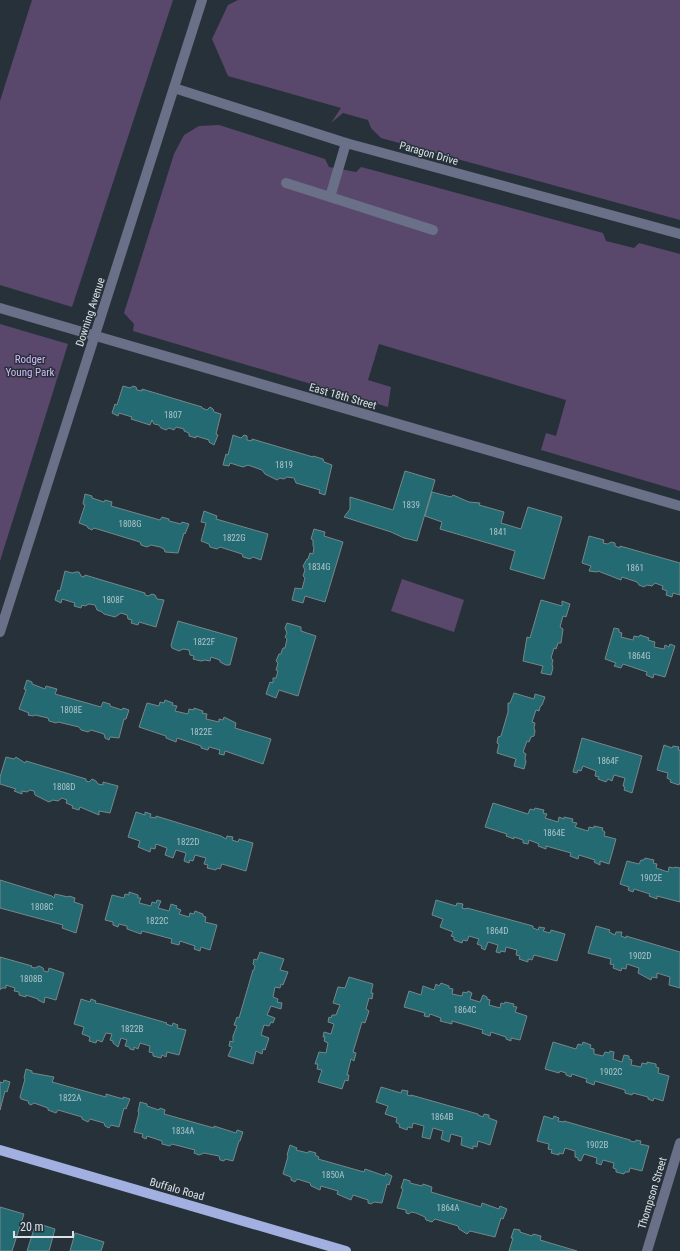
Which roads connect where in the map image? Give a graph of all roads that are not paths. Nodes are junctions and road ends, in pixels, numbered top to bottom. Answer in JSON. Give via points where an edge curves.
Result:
{"nodes":[{"id":1,"x":202,"y":0,"type":"edge"},
{"id":2,"x":174,"y":88,"type":"junction"},
{"id":3,"x":346,"y":143,"type":"junction"},
{"id":4,"x":286,"y":183,"type":"dead end"},
{"id":5,"x":330,"y":197,"type":"junction"},
{"id":6,"x":433,"y":230,"type":"dead end"},
{"id":7,"x":680,"y":234,"type":"edge"},
{"id":8,"x":0,"y":308,"type":"edge"},
{"id":9,"x":95,"y":336,"type":"junction"},
{"id":10,"x":680,"y":506,"type":"edge"},
{"id":11,"x":0,"y":632,"type":"edge"},
{"id":12,"x":680,"y":1143,"type":"edge"},
{"id":13,"x":0,"y":1150,"type":"edge"},
{"id":14,"x":346,"y":1251,"type":"edge"},
{"id":15,"x":647,"y":1251,"type":"edge"}],
"edges":[{"from":1,"to":2,"type":"street","name":"Downing Avenue"},
{"from":2,"to":3,"type":"street","name":"Paragon Drive"},
{"from":2,"to":9,"type":"street","name":"Downing Avenue"},
{"from":3,"to":5,"type":"street"},
{"from":3,"to":7,"type":"street","name":"Paragon Drive"},
{"from":4,"to":5,"type":"street"},
{"from":5,"to":6,"type":"street"},
{"from":8,"to":9,"type":"street","name":"East 18th Street"},
{"from":9,"to":10,"type":"street","name":"East 18th Street"},
{"from":9,"to":11,"type":"street","name":"Downing Avenue"},
{"from":12,"to":15,"type":"street","name":"Thompson Street"},
{"from":13,"to":14,"type":"main road","name":"Buffalo Road"}]}
